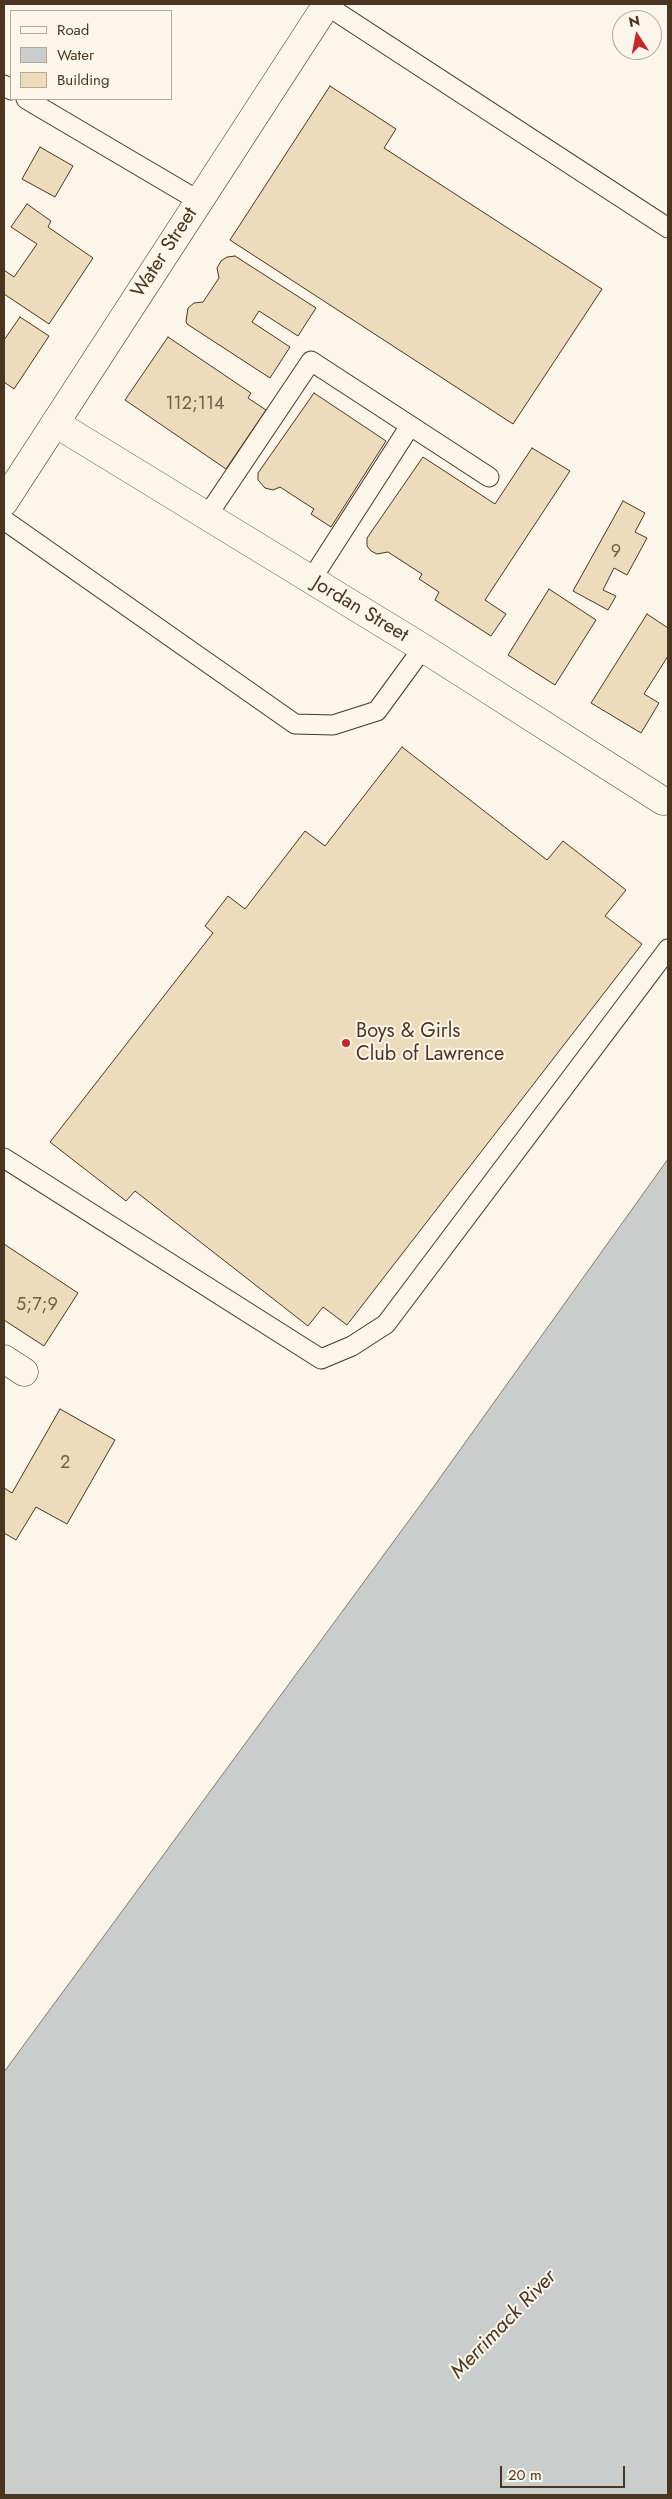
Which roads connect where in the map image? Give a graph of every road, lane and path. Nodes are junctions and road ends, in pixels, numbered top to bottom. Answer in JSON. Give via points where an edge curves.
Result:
{"nodes":[{"id":1,"x":327,"y":4,"type":"edge"},
{"id":2,"x":28,"y":100,"type":"edge"},
{"id":3,"x":199,"y":201,"type":"junction"},
{"id":4,"x":668,"y":228,"type":"edge"},
{"id":5,"x":56,"y":423,"type":"junction"},
{"id":6,"x":410,"y":426,"type":"junction"},
{"id":7,"x":489,"y":477,"type":"dead end"},
{"id":8,"x":4,"y":502,"type":"edge"},
{"id":9,"x":207,"y":516,"type":"junction"},
{"id":10,"x":4,"y":520,"type":"edge"},
{"id":11,"x":311,"y":580,"type":"junction"},
{"id":12,"x":423,"y":648,"type":"junction"},
{"id":13,"x":666,"y":803,"type":"edge"},
{"id":14,"x":668,"y":949,"type":"edge"},
{"id":15,"x":4,"y":1158,"type":"edge"}],
"edges":[{"from":1,"to":3,"type":"street","name":"Water Street"},
{"from":1,"to":4,"type":"lane"},
{"from":2,"to":3,"type":"lane"},
{"from":3,"to":5,"type":"street","name":"Water Street"},
{"from":5,"to":8,"type":"street","name":"Water Street"},
{"from":5,"to":9,"type":"street","name":"Jordan Street"},
{"from":6,"to":7,"type":"lane"},
{"from":6,"to":9,"type":"lane","via":[[311,361]]},
{"from":6,"to":11,"type":"lane"},
{"from":9,"to":11,"type":"street","name":"Jordan Street"},
{"from":10,"to":12,"type":"lane","via":[[295,724],[333,725],[376,711]]},
{"from":11,"to":12,"type":"street","name":"Jordan Street"},
{"from":12,"to":13,"type":"street","name":"Jordan Street"},
{"from":14,"to":15,"type":"lane","via":[[386,1324],[352,1346],[321,1359]]}]}
